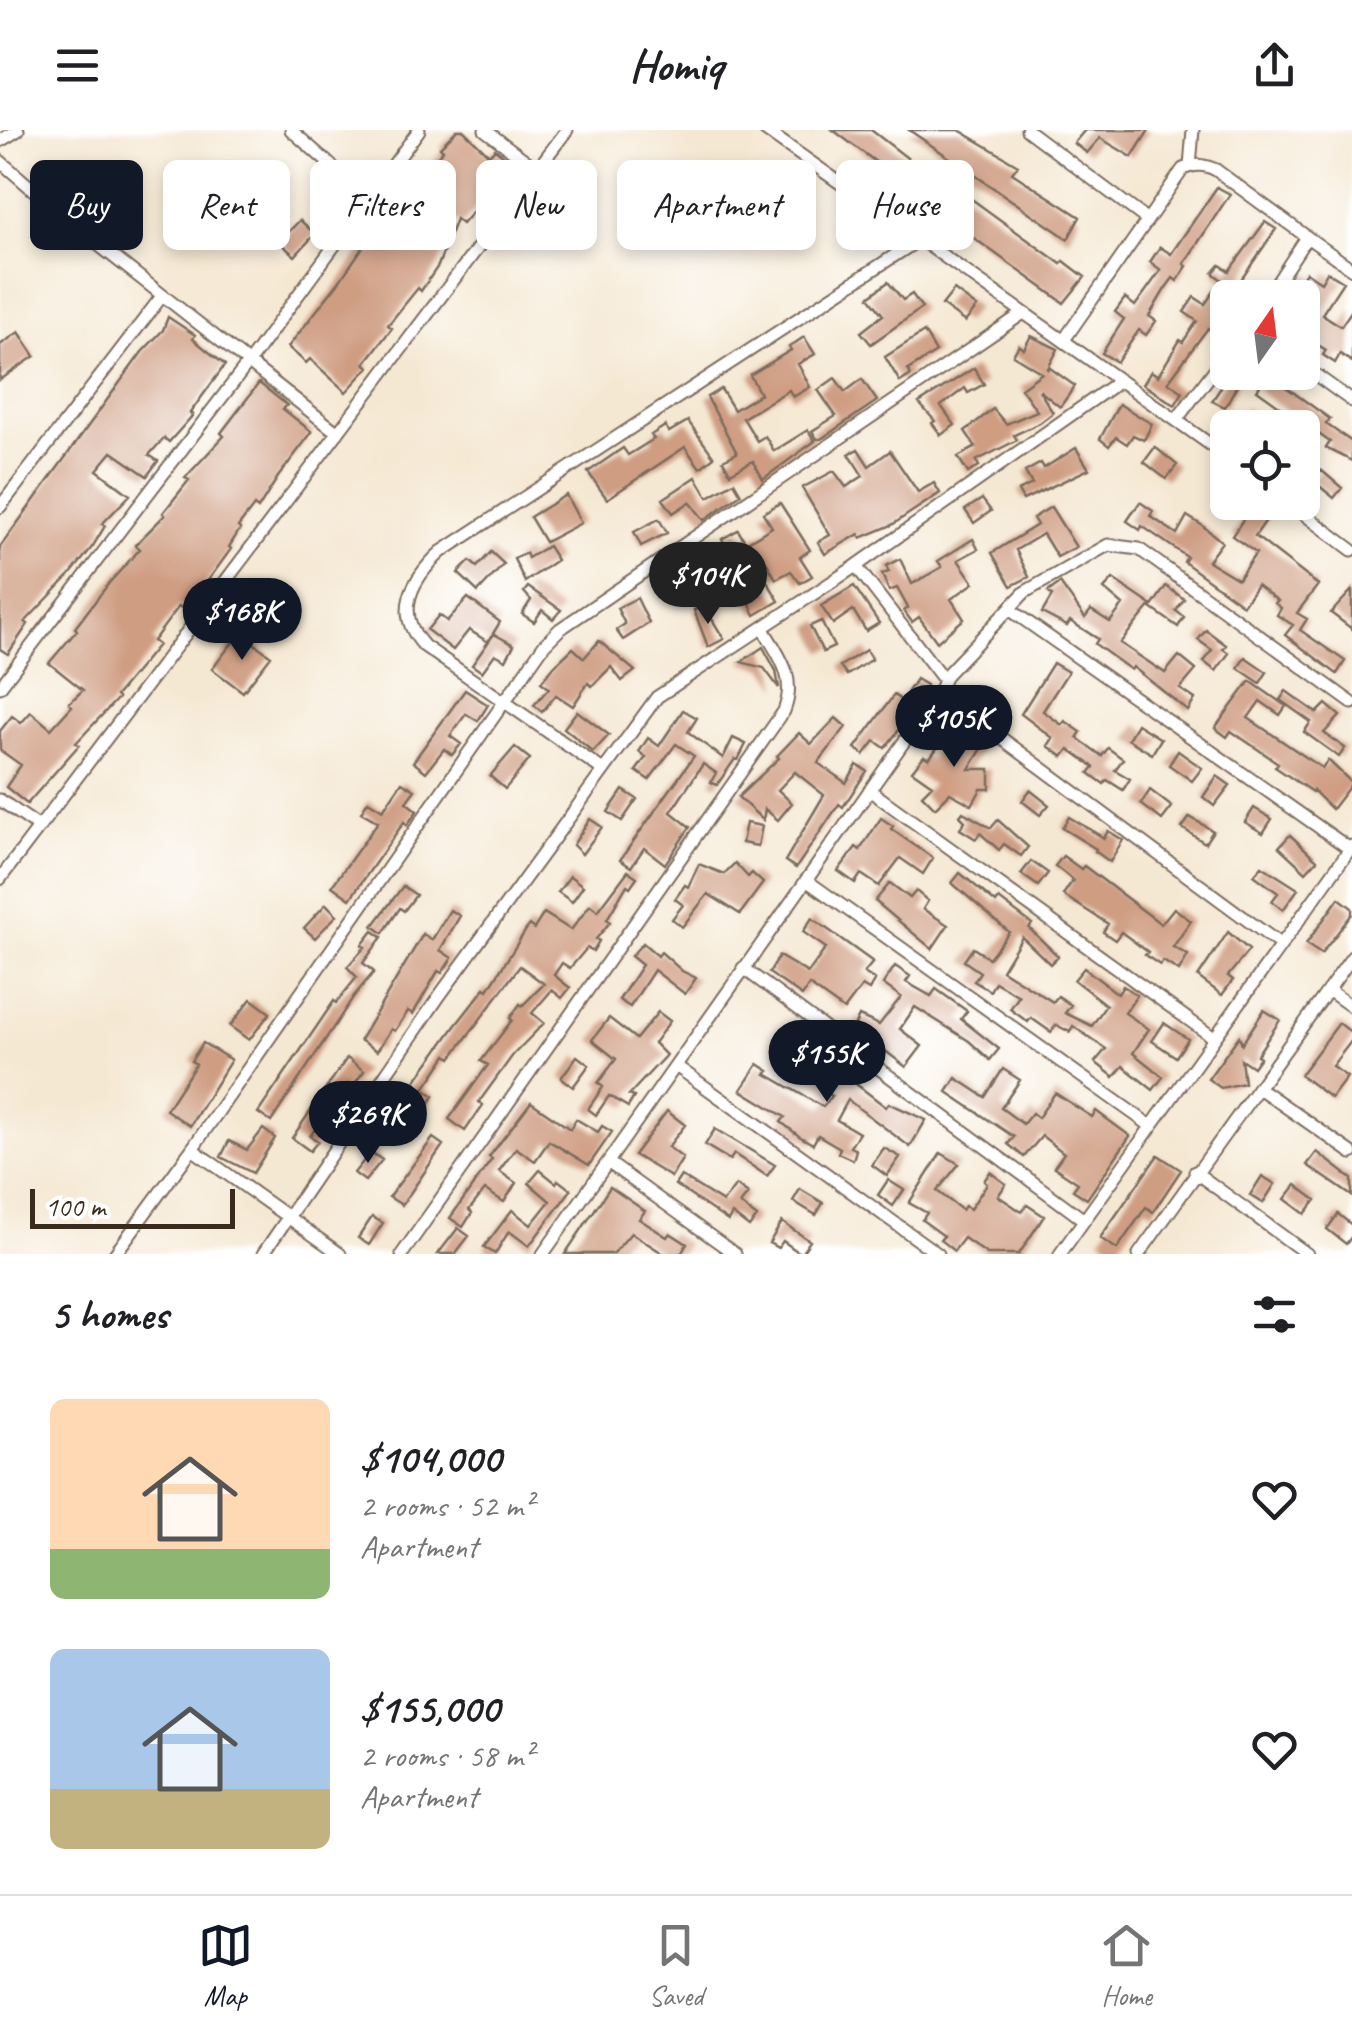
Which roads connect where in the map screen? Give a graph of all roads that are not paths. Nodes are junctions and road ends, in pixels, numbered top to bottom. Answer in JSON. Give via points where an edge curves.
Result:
{"nodes":[{"id":1,"x":18,"y":130,"type":"edge"},
{"id":2,"x":291,"y":130,"type":"edge"},
{"id":3,"x":419,"y":130,"type":"edge"},
{"id":4,"x":485,"y":130,"type":"edge"},
{"id":5,"x":765,"y":130,"type":"edge"},
{"id":6,"x":1027,"y":130,"type":"edge"},
{"id":7,"x":1193,"y":130,"type":"edge"},
{"id":8,"x":562,"y":133,"type":"edge"},
{"id":9,"x":0,"y":140,"type":"edge"},
{"id":10,"x":325,"y":160,"type":"edge"},
{"id":11,"x":397,"y":160,"type":"edge"},
{"id":12,"x":525,"y":160,"type":"edge"},
{"id":13,"x":544,"y":160,"type":"edge"},
{"id":14,"x":0,"y":161,"type":"edge"},
{"id":15,"x":1190,"y":166,"type":"junction"},
{"id":16,"x":836,"y":181,"type":"edge"},
{"id":17,"x":1146,"y":219,"type":"junction"},
{"id":18,"x":1307,"y":237,"type":"junction"},
{"id":19,"x":331,"y":250,"type":"edge"},
{"id":20,"x":477,"y":250,"type":"edge"},
{"id":21,"x":902,"y":250,"type":"edge"},
{"id":22,"x":931,"y":250,"type":"edge"},
{"id":23,"x":1352,"y":269,"type":"edge"},
{"id":24,"x":1279,"y":280,"type":"edge"},
{"id":25,"x":162,"y":296,"type":"junction"},
{"id":26,"x":1022,"y":314,"type":"junction"},
{"id":27,"x":1064,"y":340,"type":"junction"},
{"id":28,"x":249,"y":362,"type":"junction"},
{"id":29,"x":1210,"y":375,"type":"edge"},
{"id":30,"x":1320,"y":378,"type":"edge"},
{"id":31,"x":1118,"y":382,"type":"junction"},
{"id":32,"x":1352,"y":401,"type":"edge"},
{"id":33,"x":1176,"y":419,"type":"junction"},
{"id":34,"x":338,"y":434,"type":"junction"},
{"id":35,"x":1210,"y":444,"type":"edge"},
{"id":36,"x":0,"y":507,"type":"edge"},
{"id":37,"x":1312,"y":520,"type":"edge"},
{"id":38,"x":1352,"y":550,"type":"edge"},
{"id":39,"x":856,"y":566,"type":"junction"},
{"id":40,"x":1009,"y":608,"type":"junction"},
{"id":41,"x":763,"y":629,"type":"junction"},
{"id":42,"x":942,"y":686,"type":"junction"},
{"id":43,"x":0,"y":687,"type":"edge"},
{"id":44,"x":506,"y":702,"type":"junction"},
{"id":45,"x":1352,"y":703,"type":"edge"},
{"id":46,"x":603,"y":770,"type":"junction"},
{"id":47,"x":872,"y":792,"type":"junction"},
{"id":48,"x":0,"y":800,"type":"edge"},
{"id":49,"x":39,"y":827,"type":"junction"},
{"id":50,"x":1351,"y":847,"type":"edge"},
{"id":51,"x":0,"y":879,"type":"edge"},
{"id":52,"x":806,"y":880,"type":"junction"},
{"id":53,"x":1281,"y":945,"type":"junction"},
{"id":54,"x":1352,"y":957,"type":"edge"},
{"id":55,"x":743,"y":968,"type":"junction"},
{"id":56,"x":1328,"y":990,"type":"junction"},
{"id":57,"x":1352,"y":1007,"type":"edge"},
{"id":58,"x":1214,"y":1038,"type":"junction"},
{"id":59,"x":676,"y":1066,"type":"junction"},
{"id":60,"x":1259,"y":1088,"type":"junction"},
{"id":61,"x":1152,"y":1126,"type":"junction"},
{"id":62,"x":192,"y":1149,"type":"junction"},
{"id":63,"x":1352,"y":1152,"type":"edge"},
{"id":64,"x":609,"y":1164,"type":"junction"},
{"id":65,"x":1195,"y":1172,"type":"junction"},
{"id":66,"x":289,"y":1217,"type":"junction"},
{"id":67,"x":1084,"y":1220,"type":"junction"},
{"id":68,"x":115,"y":1254,"type":"edge"},
{"id":69,"x":262,"y":1254,"type":"edge"},
{"id":70,"x":340,"y":1254,"type":"edge"},
{"id":71,"x":402,"y":1254,"type":"edge"},
{"id":72,"x":543,"y":1254,"type":"edge"},
{"id":73,"x":735,"y":1254,"type":"edge"},
{"id":74,"x":938,"y":1254,"type":"edge"},
{"id":75,"x":1060,"y":1254,"type":"edge"},
{"id":76,"x":1139,"y":1254,"type":"edge"},
{"id":77,"x":1307,"y":1254,"type":"edge"}],
"edges":[{"from":1,"to":9,"type":"street"},
{"from":2,"to":10,"type":"street"},
{"from":3,"to":11,"type":"street"},
{"from":4,"to":12,"type":"street"},
{"from":5,"to":16,"type":"street"},
{"from":6,"to":17,"type":"street"},
{"from":7,"to":15,"type":"street"},
{"from":8,"to":13,"type":"street"},
{"from":14,"to":25,"type":"street"},
{"from":15,"to":17,"type":"street"},
{"from":15,"to":18,"type":"street","via":[[1216,170]]},
{"from":17,"to":27,"type":"street"},
{"from":18,"to":23,"type":"street"},
{"from":18,"to":24,"type":"street"},
{"from":19,"to":28,"type":"street"},
{"from":20,"to":34,"type":"street"},
{"from":21,"to":44,"type":"street","via":[[425,567],[407,611],[410,630]]},
{"from":22,"to":26,"type":"street"},
{"from":25,"to":28,"type":"street"},
{"from":25,"to":36,"type":"street"},
{"from":26,"to":27,"type":"street"},
{"from":26,"to":44,"type":"street","via":[[560,629]]},
{"from":27,"to":31,"type":"street"},
{"from":28,"to":34,"type":"street"},
{"from":28,"to":43,"type":"street"},
{"from":29,"to":33,"type":"street"},
{"from":30,"to":32,"type":"street"},
{"from":31,"to":33,"type":"street"},
{"from":31,"to":39,"type":"street"},
{"from":33,"to":35,"type":"street"},
{"from":34,"to":49,"type":"street"},
{"from":37,"to":38,"type":"street"},
{"from":39,"to":41,"type":"street"},
{"from":39,"to":42,"type":"street"},
{"from":40,"to":42,"type":"street"},
{"from":40,"to":45,"type":"street","via":[[1108,545],[1129,546]]},
{"from":40,"to":50,"type":"street"},
{"from":41,"to":46,"type":"street","via":[[666,689]]},
{"from":41,"to":71,"type":"street","via":[[788,671],[784,711]]},
{"from":42,"to":47,"type":"street"},
{"from":42,"to":53,"type":"street"},
{"from":44,"to":46,"type":"street"},
{"from":44,"to":62,"type":"street"},
{"from":46,"to":66,"type":"street"},
{"from":47,"to":52,"type":"street"},
{"from":47,"to":58,"type":"street"},
{"from":48,"to":49,"type":"street"},
{"from":49,"to":51,"type":"street"},
{"from":50,"to":53,"type":"street"},
{"from":52,"to":55,"type":"street"},
{"from":52,"to":61,"type":"street"},
{"from":53,"to":58,"type":"street"},
{"from":54,"to":56,"type":"street"},
{"from":55,"to":59,"type":"street"},
{"from":55,"to":67,"type":"street"},
{"from":56,"to":57,"type":"street"},
{"from":56,"to":60,"type":"street"},
{"from":58,"to":61,"type":"street"},
{"from":59,"to":64,"type":"street"},
{"from":59,"to":74,"type":"street"},
{"from":60,"to":63,"type":"street"},
{"from":60,"to":65,"type":"street"},
{"from":61,"to":67,"type":"street"},
{"from":62,"to":66,"type":"street"},
{"from":62,"to":68,"type":"street"},
{"from":64,"to":72,"type":"street"},
{"from":64,"to":73,"type":"street"},
{"from":65,"to":76,"type":"street"},
{"from":65,"to":77,"type":"street"},
{"from":66,"to":69,"type":"street"},
{"from":66,"to":70,"type":"street"},
{"from":67,"to":75,"type":"street"}]}
